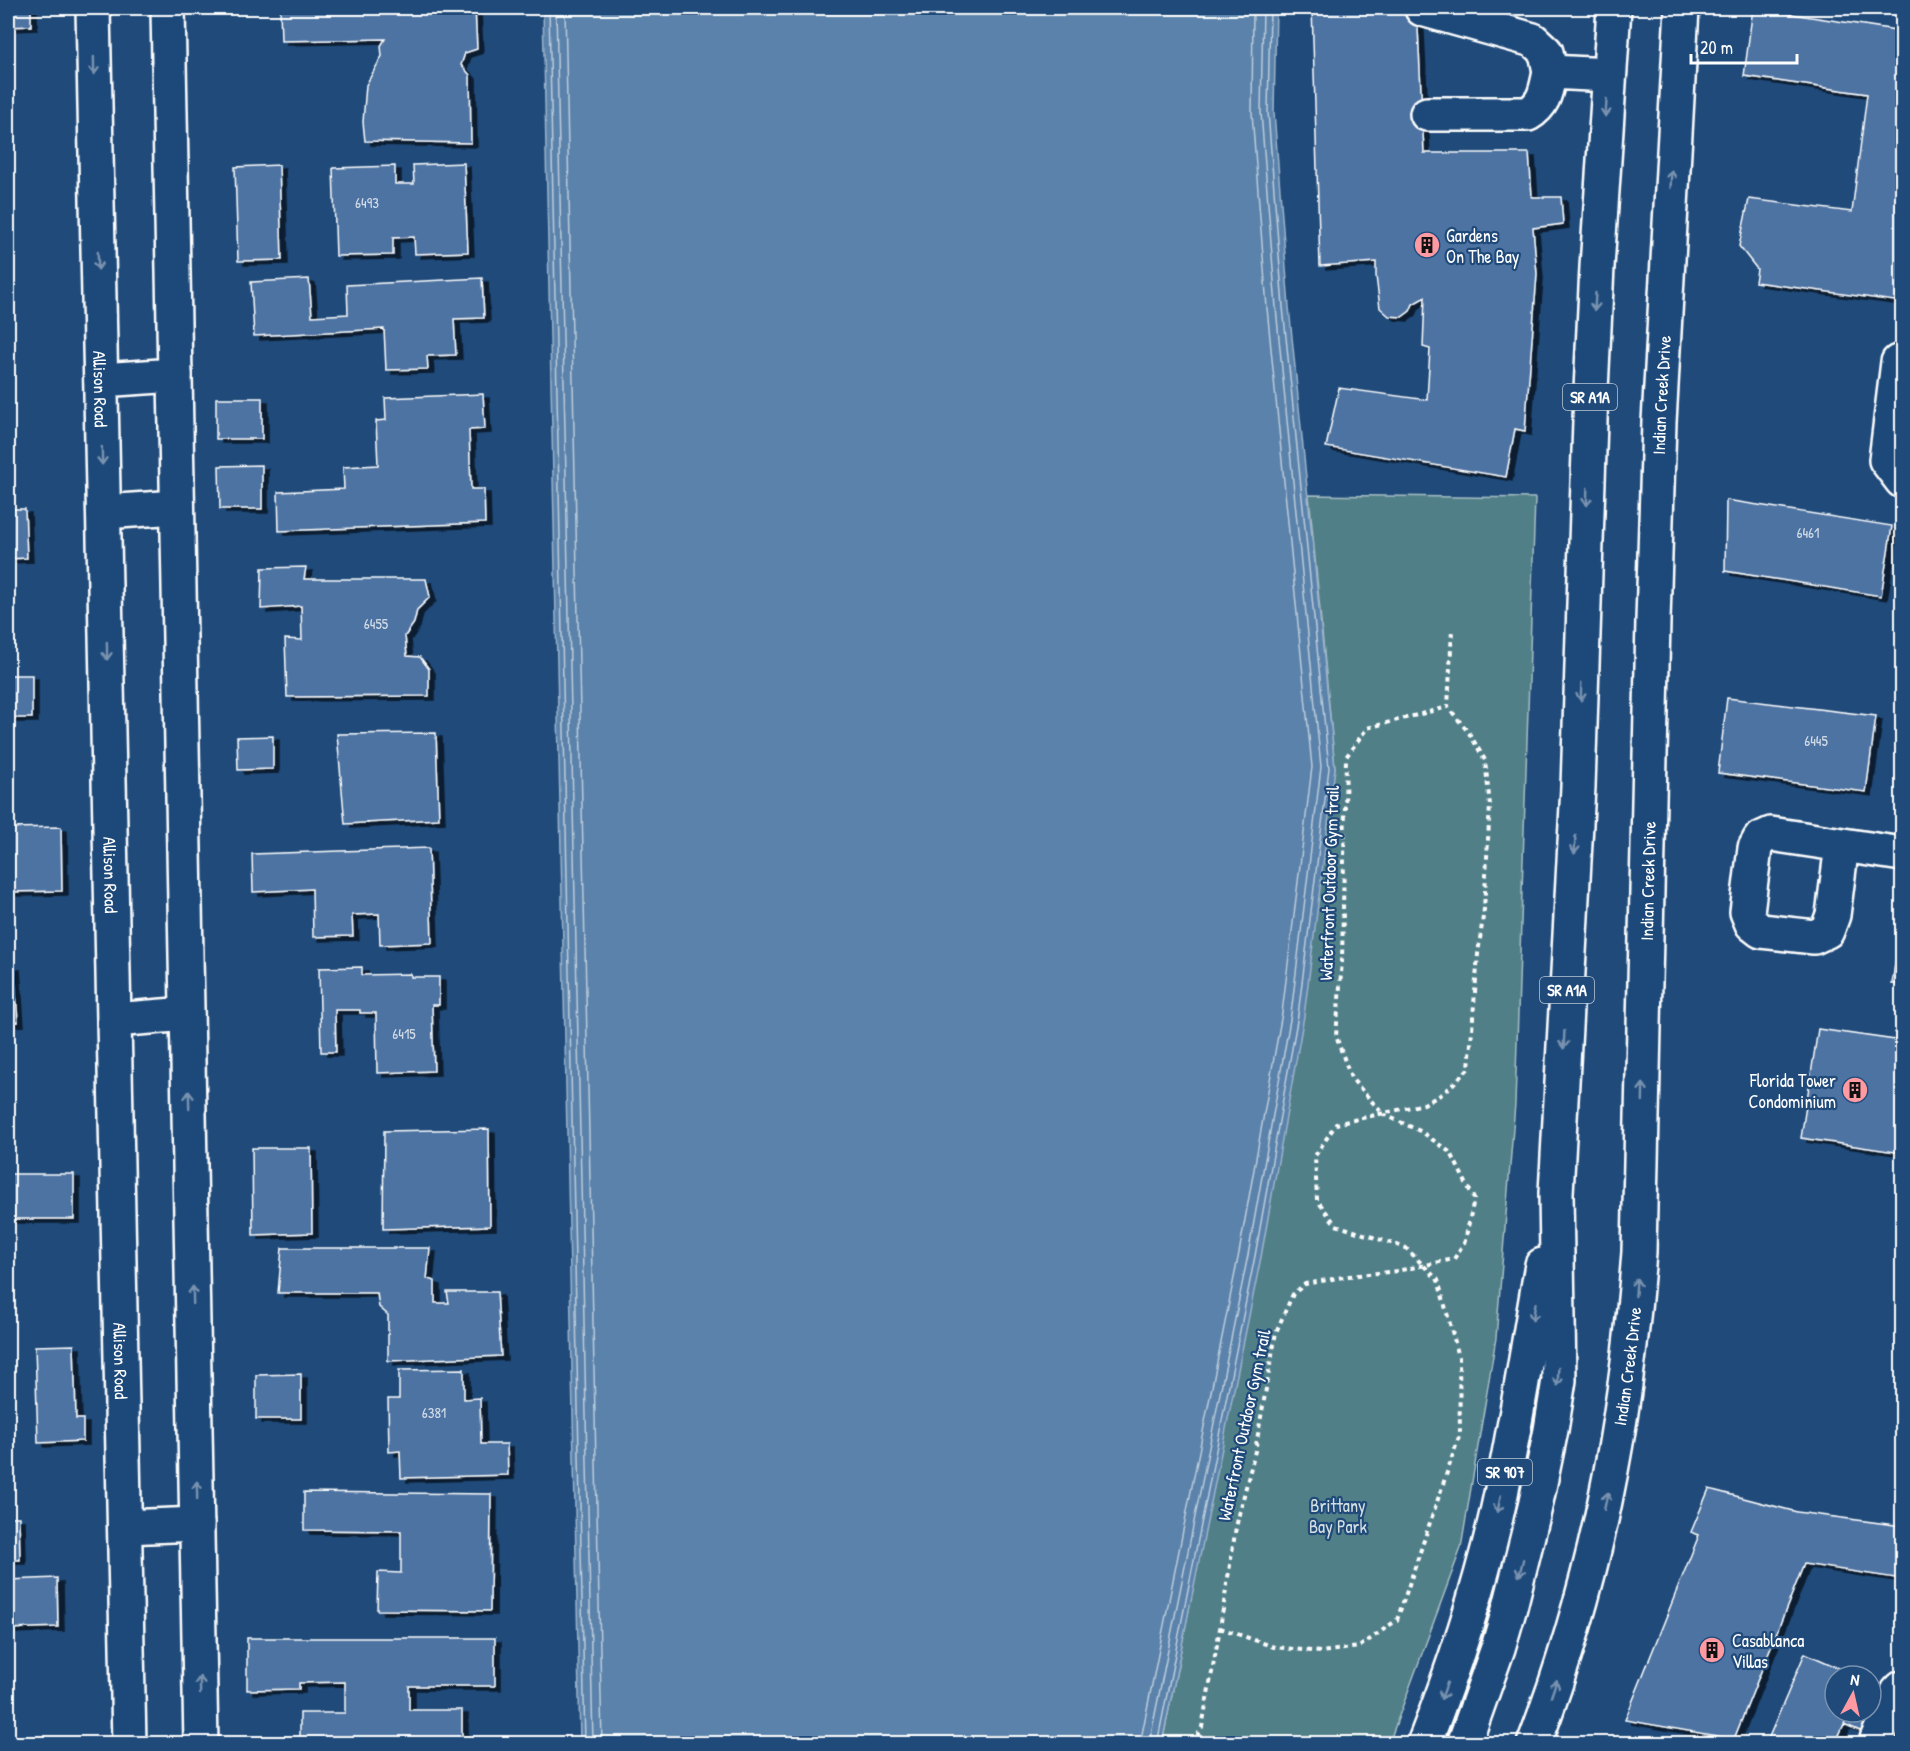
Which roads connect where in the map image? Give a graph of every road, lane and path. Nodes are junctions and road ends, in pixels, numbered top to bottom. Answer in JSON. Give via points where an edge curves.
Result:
{"nodes":[{"id":1,"x":93,"y":8,"type":"edge"},
{"id":2,"x":168,"y":8,"type":"edge"},
{"id":3,"x":1614,"y":8,"type":"edge"},
{"id":4,"x":1682,"y":8,"type":"edge"},
{"id":5,"x":1422,"y":9,"type":"dead end"},
{"id":6,"x":1550,"y":72,"type":"junction"},
{"id":7,"x":1609,"y":75,"type":"junction"},
{"id":8,"x":1427,"y":114,"type":"dead end"},
{"id":9,"x":1898,"y":363,"type":"dead end"},
{"id":10,"x":175,"y":375,"type":"junction"},
{"id":11,"x":101,"y":380,"type":"junction"},
{"id":12,"x":1894,"y":471,"type":"edge"},
{"id":13,"x":177,"y":507,"type":"junction"},
{"id":14,"x":104,"y":512,"type":"junction"},
{"id":15,"x":1452,"y":629,"type":"dead end"},
{"id":16,"x":1448,"y":707,"type":"junction"},
{"id":17,"x":1842,"y":845,"type":"dead end"},
{"id":18,"x":1902,"y":854,"type":"edge"},
{"id":19,"x":187,"y":1014,"type":"junction"},
{"id":20,"x":114,"y":1020,"type":"junction"},
{"id":21,"x":1383,"y":1114,"type":"junction"},
{"id":22,"x":1556,"y":1192,"type":"junction"},
{"id":23,"x":1424,"y":1265,"type":"junction"},
{"id":24,"x":197,"y":1524,"type":"junction"},
{"id":25,"x":125,"y":1527,"type":"junction"},
{"id":26,"x":1221,"y":1628,"type":"junction"},
{"id":27,"x":1902,"y":1688,"type":"edge"},
{"id":28,"x":129,"y":1743,"type":"edge"},
{"id":29,"x":201,"y":1743,"type":"edge"},
{"id":30,"x":1193,"y":1743,"type":"edge"},
{"id":31,"x":1424,"y":1743,"type":"edge"},
{"id":32,"x":1464,"y":1743,"type":"edge"},
{"id":33,"x":1534,"y":1743,"type":"edge"},
{"id":34,"x":1878,"y":1743,"type":"edge"}],
"edges":[{"from":1,"to":11,"type":"main road","name":"Allison Road","one_way":true},
{"from":2,"to":10,"type":"main road"},
{"from":3,"to":7,"type":"main road","number":"SR A1A"},
{"from":33,"to":4,"type":"main road","name":"Indian Creek Drive","one_way":true,"via":[[1566,1653],[1598,1539],[1620,1427],[1635,1307],[1659,434]]},
{"from":5,"to":6,"type":"main road","via":[[1533,40],[1546,52]]},
{"from":6,"to":7,"type":"main road"},
{"from":6,"to":8,"type":"main road","via":[[1545,96],[1538,108],[1528,114]]},
{"from":7,"to":22,"type":"main road","number":"SR A1A","one_way":true,"via":[[1591,379],[1578,787]]},
{"from":9,"to":12,"type":"main road"},
{"from":10,"to":11,"type":"main road"},
{"from":10,"to":13,"type":"main road"},
{"from":11,"to":14,"type":"main road","name":"Allison Road","one_way":true},
{"from":13,"to":14,"type":"main road"},
{"from":13,"to":19,"type":"main road"},
{"from":14,"to":20,"type":"main road","name":"Allison Road","one_way":true},
{"from":15,"to":16,"type":"path"},
{"from":16,"to":21,"type":"path","via":[[1485,760],[1490,806],[1469,1068],[1444,1093],[1424,1104]]},
{"from":16,"to":21,"type":"path","name":"Waterfront Outdoor Gym trail","via":[[1367,728],[1346,757],[1342,961],[1336,1036],[1351,1078]]},
{"from":17,"to":18,"type":"main road"},
{"from":19,"to":20,"type":"main road"},
{"from":24,"to":19,"type":"main road","one_way":true},
{"from":20,"to":25,"type":"main road","name":"Allison Road"},
{"from":21,"to":23,"type":"path","name":"Waterfront Outdoor Gym trail","via":[[1422,1132],[1451,1153],[1474,1199],[1465,1241],[1454,1259]]},
{"from":21,"to":23,"type":"path","via":[[1336,1124],[1315,1156],[1317,1200],[1336,1225],[1406,1248]]},
{"from":22,"to":31,"type":"main road","number":"SR 907","one_way":true,"via":[[1496,1517],[1473,1605]]},
{"from":22,"to":32,"type":"main road","number":"SR A1A","one_way":true,"via":[[1558,1380],[1551,1430],[1510,1607]]},
{"from":23,"to":26,"type":"path","name":"Waterfront Outdoor Gym trail","via":[[1305,1284],[1293,1294],[1276,1332],[1255,1451],[1236,1527]]},
{"from":23,"to":26,"type":"path","via":[[1438,1280],[1459,1357],[1460,1434],[1397,1620],[1359,1647],[1321,1652],[1274,1647]]},
{"from":24,"to":25,"type":"main road"},
{"from":29,"to":24,"type":"main road","one_way":true},
{"from":25,"to":28,"type":"main road","name":"Allison Road"},
{"from":26,"to":30,"type":"path","name":"Waterfront Outdoor Gym trail","via":[[1202,1728]]},
{"from":27,"to":34,"type":"main road"}]}
